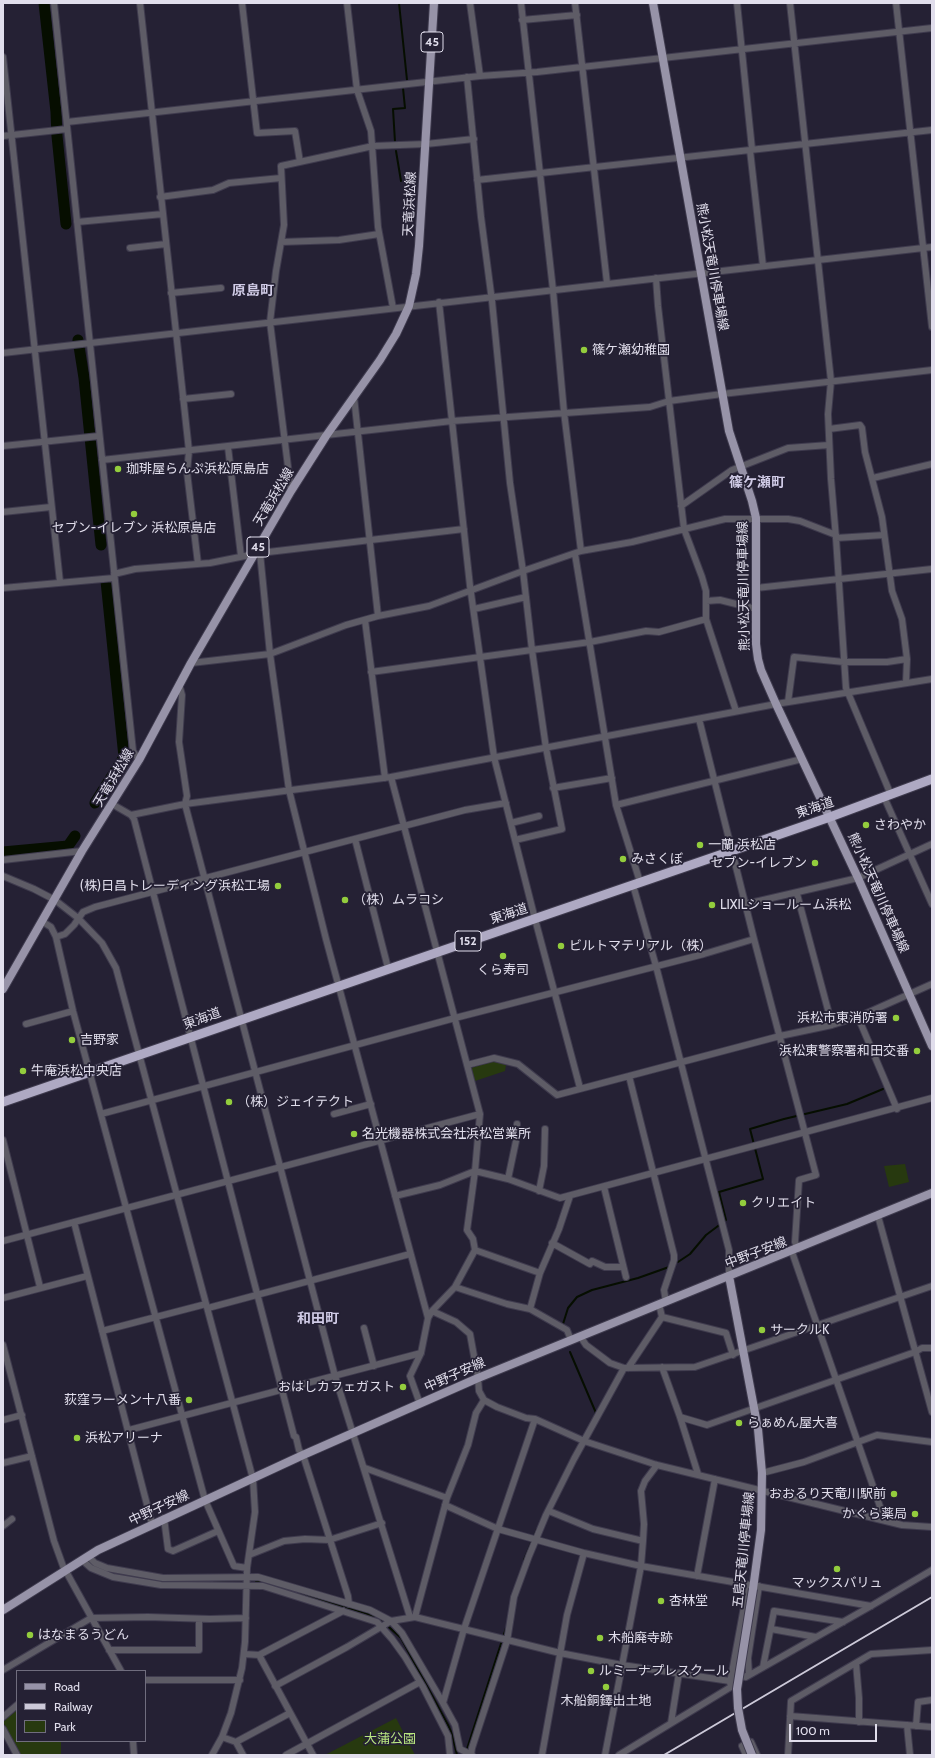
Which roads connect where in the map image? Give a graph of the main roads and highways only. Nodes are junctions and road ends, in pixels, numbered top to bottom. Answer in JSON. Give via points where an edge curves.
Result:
{"nodes":[{"id":1,"x":434,"y":3,"type":"edge"},
{"id":2,"x":653,"y":3,"type":"edge"},
{"id":3,"x":932,"y":779,"type":"edge"},
{"id":4,"x":830,"y":817,"type":"junction"},
{"id":5,"x":3,"y":989,"type":"edge"},
{"id":6,"x":932,"y":1046,"type":"edge"},
{"id":7,"x":3,"y":1102,"type":"edge"},
{"id":8,"x":932,"y":1194,"type":"edge"},
{"id":9,"x":728,"y":1276,"type":"junction"},
{"id":10,"x":3,"y":1610,"type":"edge"},
{"id":11,"x":752,"y":1755,"type":"edge"}],
"edges":[{"from":1,"to":5,"type":"main road","name":"天竜浜松線","number":"45","via":[[419,253],[409,306],[380,360],[291,491],[257,553],[190,663],[139,760],[82,852]]},
{"from":2,"to":4,"type":"main road","name":"熊小松天竜川停車場線","via":[[729,431],[756,518],[758,659],[776,704]]},
{"from":3,"to":4,"type":"highway","name":"東海道","number":"152"},
{"from":4,"to":6,"type":"main road","name":"熊小松天竜川停車場線"},
{"from":4,"to":7,"type":"highway","name":"東海道","number":"152"},
{"from":8,"to":9,"type":"main road","name":"中野子安線"},
{"from":9,"to":10,"type":"main road","name":"中野子安線","via":[[478,1378],[164,1518],[85,1558]]},
{"from":9,"to":11,"type":"main road","name":"五島天竜川停車場線","bridge":true,"via":[[755,1409],[763,1492],[761,1530],[737,1689],[742,1730]]}]}
